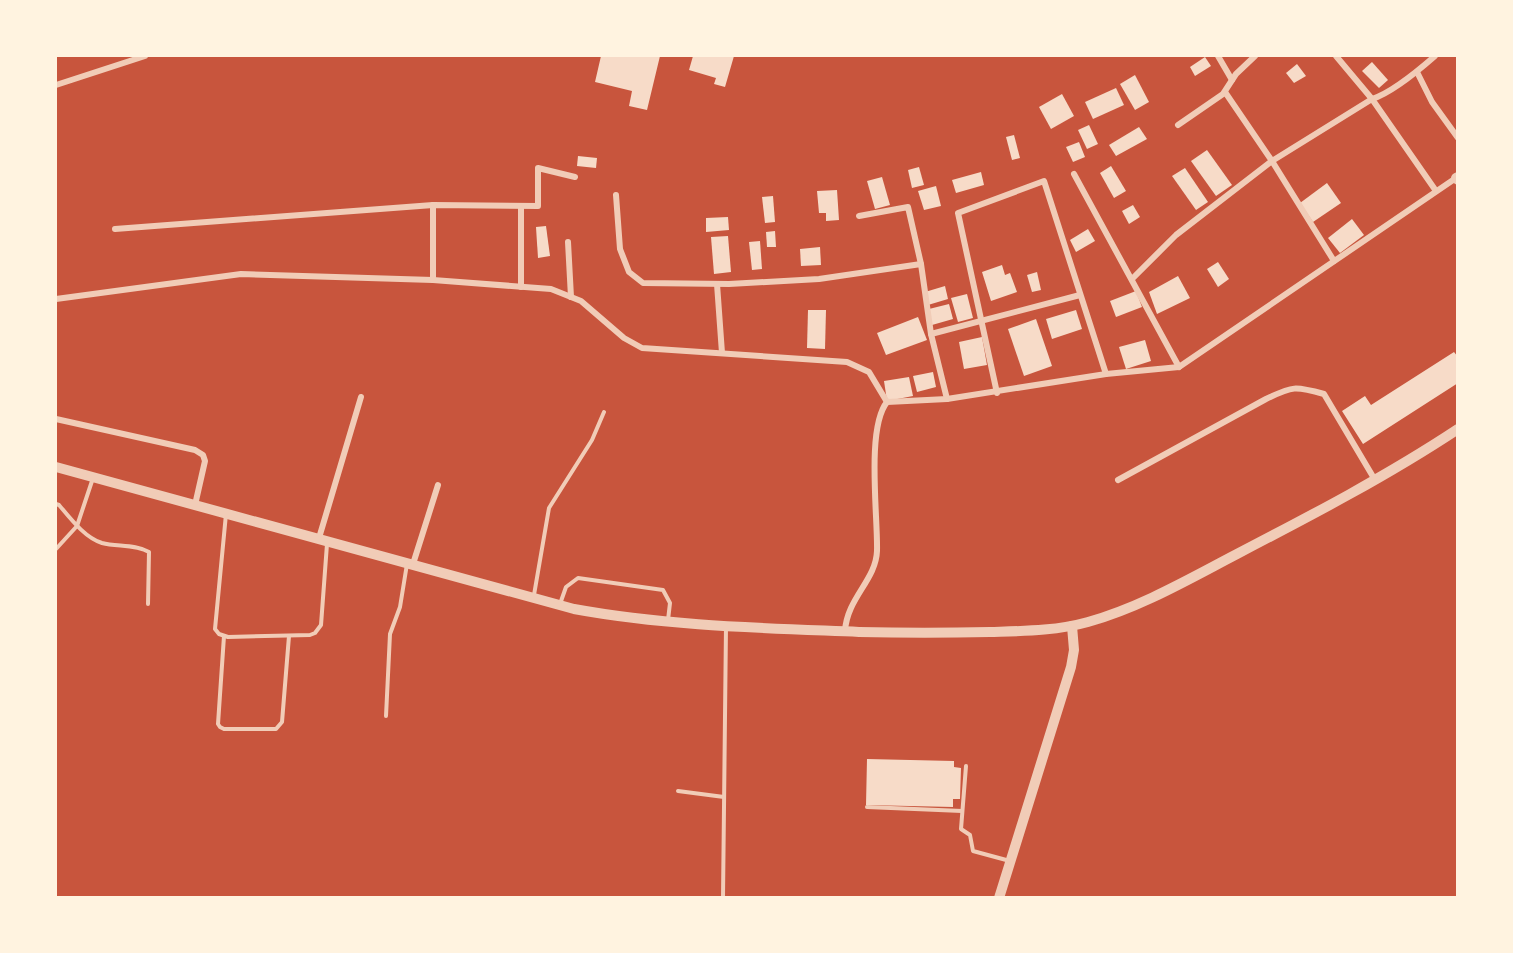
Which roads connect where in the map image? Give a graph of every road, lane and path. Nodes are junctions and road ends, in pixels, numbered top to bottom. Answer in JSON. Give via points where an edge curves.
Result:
{"nodes":[{"id":1,"x":145,"y":56,"type":"edge"},
{"id":2,"x":1218,"y":56,"type":"edge"},
{"id":3,"x":1256,"y":56,"type":"edge"},
{"id":4,"x":1336,"y":56,"type":"edge"},
{"id":5,"x":1435,"y":56,"type":"edge"},
{"id":6,"x":1417,"y":72,"type":"junction"},
{"id":7,"x":1232,"y":80,"type":"junction"},
{"id":8,"x":56,"y":85,"type":"edge"},
{"id":9,"x":1225,"y":92,"type":"junction"},
{"id":10,"x":1372,"y":99,"type":"junction"},
{"id":11,"x":1178,"y":125,"type":"dead end"},
{"id":12,"x":1458,"y":138,"type":"edge"},
{"id":13,"x":1272,"y":161,"type":"junction"},
{"id":14,"x":1074,"y":174,"type":"dead end"},
{"id":15,"x":575,"y":177,"type":"dead end"},
{"id":16,"x":1457,"y":178,"type":"edge"},
{"id":17,"x":1436,"y":190,"type":"junction"},
{"id":18,"x":616,"y":195,"type":"dead end"},
{"id":19,"x":433,"y":205,"type":"junction"},
{"id":20,"x":521,"y":206,"type":"junction"},
{"id":21,"x":859,"y":216,"type":"dead end"},
{"id":22,"x":115,"y":229,"type":"dead end"},
{"id":23,"x":567,"y":242,"type":"dead end"},
{"id":24,"x":1334,"y":261,"type":"junction"},
{"id":25,"x":921,"y":264,"type":"junction"},
{"id":26,"x":1132,"y":279,"type":"junction"},
{"id":27,"x":433,"y":280,"type":"junction"},
{"id":28,"x":717,"y":284,"type":"junction"},
{"id":29,"x":521,"y":287,"type":"junction"},
{"id":30,"x":1080,"y":295,"type":"junction"},
{"id":31,"x":572,"y":297,"type":"junction"},
{"id":32,"x":56,"y":298,"type":"edge"},
{"id":33,"x":981,"y":322,"type":"junction"},
{"id":34,"x":931,"y":334,"type":"junction"},
{"id":35,"x":722,"y":353,"type":"junction"},
{"id":36,"x":1179,"y":367,"type":"junction"},
{"id":37,"x":1106,"y":374,"type":"junction"},
{"id":38,"x":997,"y":393,"type":"junction"},
{"id":39,"x":362,"y":397,"type":"dead end"},
{"id":40,"x":947,"y":399,"type":"junction"},
{"id":41,"x":887,"y":402,"type":"junction"},
{"id":42,"x":604,"y":412,"type":"dead end"},
{"id":43,"x":56,"y":419,"type":"edge"},
{"id":44,"x":1458,"y":429,"type":"edge"},
{"id":45,"x":56,"y":467,"type":"edge"},
{"id":46,"x":93,"y":477,"type":"junction"},
{"id":47,"x":1118,"y":480,"type":"dead end"},
{"id":48,"x":1376,"y":481,"type":"junction"},
{"id":49,"x":438,"y":484,"type":"dead end"},
{"id":50,"x":56,"y":504,"type":"edge"},
{"id":51,"x":195,"y":505,"type":"junction"},
{"id":52,"x":226,"y":513,"type":"junction"},
{"id":53,"x":77,"y":526,"type":"junction"},
{"id":54,"x":323,"y":540,"type":"junction"},
{"id":55,"x":56,"y":549,"type":"edge"},
{"id":56,"x":410,"y":564,"type":"junction"},
{"id":57,"x":533,"y":599,"type":"junction"},
{"id":58,"x":148,"y":603,"type":"dead end"},
{"id":59,"x":559,"y":606,"type":"junction"},
{"id":60,"x":668,"y":621,"type":"junction"},
{"id":61,"x":726,"y":625,"type":"junction"},
{"id":62,"x":1072,"y":626,"type":"junction"},
{"id":63,"x":845,"y":631,"type":"junction"},
{"id":64,"x":224,"y":636,"type":"junction"},
{"id":65,"x":289,"y":636,"type":"junction"},
{"id":66,"x":386,"y":716,"type":"dead end"},
{"id":67,"x":966,"y":766,"type":"dead end"},
{"id":68,"x":678,"y":791,"type":"dead end"},
{"id":69,"x":724,"y":797,"type":"junction"},
{"id":70,"x":867,"y":807,"type":"dead end"},
{"id":71,"x":962,"y":811,"type":"junction"},
{"id":72,"x":1011,"y":861,"type":"junction"},
{"id":73,"x":723,"y":897,"type":"edge"},
{"id":74,"x":999,"y":897,"type":"edge"}],
"edges":[{"from":1,"to":8,"type":"street"},
{"from":2,"to":7,"type":"street"},
{"from":3,"to":7,"type":"street"},
{"from":4,"to":10,"type":"street"},
{"from":5,"to":6,"type":"street"},
{"from":6,"to":10,"type":"street","via":[[1383,96]]},
{"from":6,"to":12,"type":"street","via":[[1432,102]]},
{"from":7,"to":9,"type":"street"},
{"from":9,"to":11,"type":"street"},
{"from":9,"to":13,"type":"street"},
{"from":10,"to":13,"type":"street"},
{"from":10,"to":17,"type":"street"},
{"from":13,"to":24,"type":"street"},
{"from":13,"to":26,"type":"street","via":[[1176,235]]},
{"from":14,"to":26,"type":"street"},
{"from":15,"to":20,"type":"street","via":[[538,168],[538,206]]},
{"from":16,"to":17,"type":"street"},
{"from":17,"to":24,"type":"street"},
{"from":18,"to":28,"type":"street","via":[[620,249],[628,272],[643,283]]},
{"from":19,"to":20,"type":"street"},
{"from":19,"to":22,"type":"street"},
{"from":19,"to":27,"type":"street"},
{"from":20,"to":29,"type":"street"},
{"from":21,"to":25,"type":"street","via":[[908,207]]},
{"from":23,"to":31,"type":"street"},
{"from":24,"to":36,"type":"street"},
{"from":25,"to":28,"type":"street","via":[[819,279]]},
{"from":25,"to":34,"type":"street"},
{"from":26,"to":36,"type":"street"},
{"from":27,"to":29,"type":"street"},
{"from":27,"to":32,"type":"street","via":[[241,274]]},
{"from":28,"to":35,"type":"street"},
{"from":29,"to":31,"type":"street","via":[[551,289]]},
{"from":30,"to":33,"type":"street"},
{"from":30,"to":33,"type":"street","via":[[1044,181],[958,213]]},
{"from":30,"to":37,"type":"street"},
{"from":31,"to":35,"type":"street","via":[[642,348]]},
{"from":33,"to":34,"type":"street"},
{"from":33,"to":38,"type":"street"},
{"from":34,"to":40,"type":"street"},
{"from":35,"to":41,"type":"street","via":[[847,362],[869,372]]},
{"from":36,"to":37,"type":"street"},
{"from":37,"to":38,"type":"street"},
{"from":38,"to":40,"type":"street"},
{"from":39,"to":54,"type":"street"},
{"from":40,"to":41,"type":"street"},
{"from":41,"to":63,"type":"street","via":[[877,425],[877,555],[847,615]]},
{"from":42,"to":57,"type":"lane","via":[[592,440],[549,508]]},
{"from":43,"to":51,"type":"street","via":[[195,450],[205,461]]},
{"from":44,"to":48,"type":"street"},
{"from":45,"to":46,"type":"street"},
{"from":46,"to":51,"type":"street"},
{"from":46,"to":53,"type":"lane"},
{"from":47,"to":48,"type":"street","via":[[1289,388],[1324,394]]},
{"from":48,"to":62,"type":"street","via":[[1145,602]]},
{"from":49,"to":56,"type":"street"},
{"from":50,"to":53,"type":"lane"},
{"from":51,"to":52,"type":"street"},
{"from":52,"to":54,"type":"street"},
{"from":52,"to":64,"type":"lane","via":[[215,629]]},
{"from":53,"to":55,"type":"lane"},
{"from":53,"to":58,"type":"lane","via":[[99,542],[149,552]]},
{"from":54,"to":56,"type":"street"},
{"from":54,"to":65,"type":"lane","via":[[321,626],[310,635]]},
{"from":56,"to":57,"type":"street"},
{"from":56,"to":66,"type":"lane","via":[[390,633]]},
{"from":57,"to":59,"type":"street"},
{"from":59,"to":60,"type":"street"},
{"from":59,"to":60,"type":"lane","via":[[572,582],[589,579],[663,590],[670,603]]},
{"from":60,"to":61,"type":"street"},
{"from":61,"to":63,"type":"street"},
{"from":61,"to":69,"type":"lane"},
{"from":62,"to":63,"type":"street","via":[[924,634]]},
{"from":62,"to":72,"type":"street","via":[[1071,667]]},
{"from":64,"to":65,"type":"lane"},
{"from":64,"to":65,"type":"lane","via":[[218,724],[225,729],[280,727]]},
{"from":67,"to":71,"type":"lane"},
{"from":68,"to":69,"type":"lane"},
{"from":69,"to":73,"type":"lane"},
{"from":70,"to":71,"type":"lane"},
{"from":71,"to":72,"type":"lane","via":[[961,829],[970,835],[974,851]]},
{"from":72,"to":74,"type":"street"}]}
